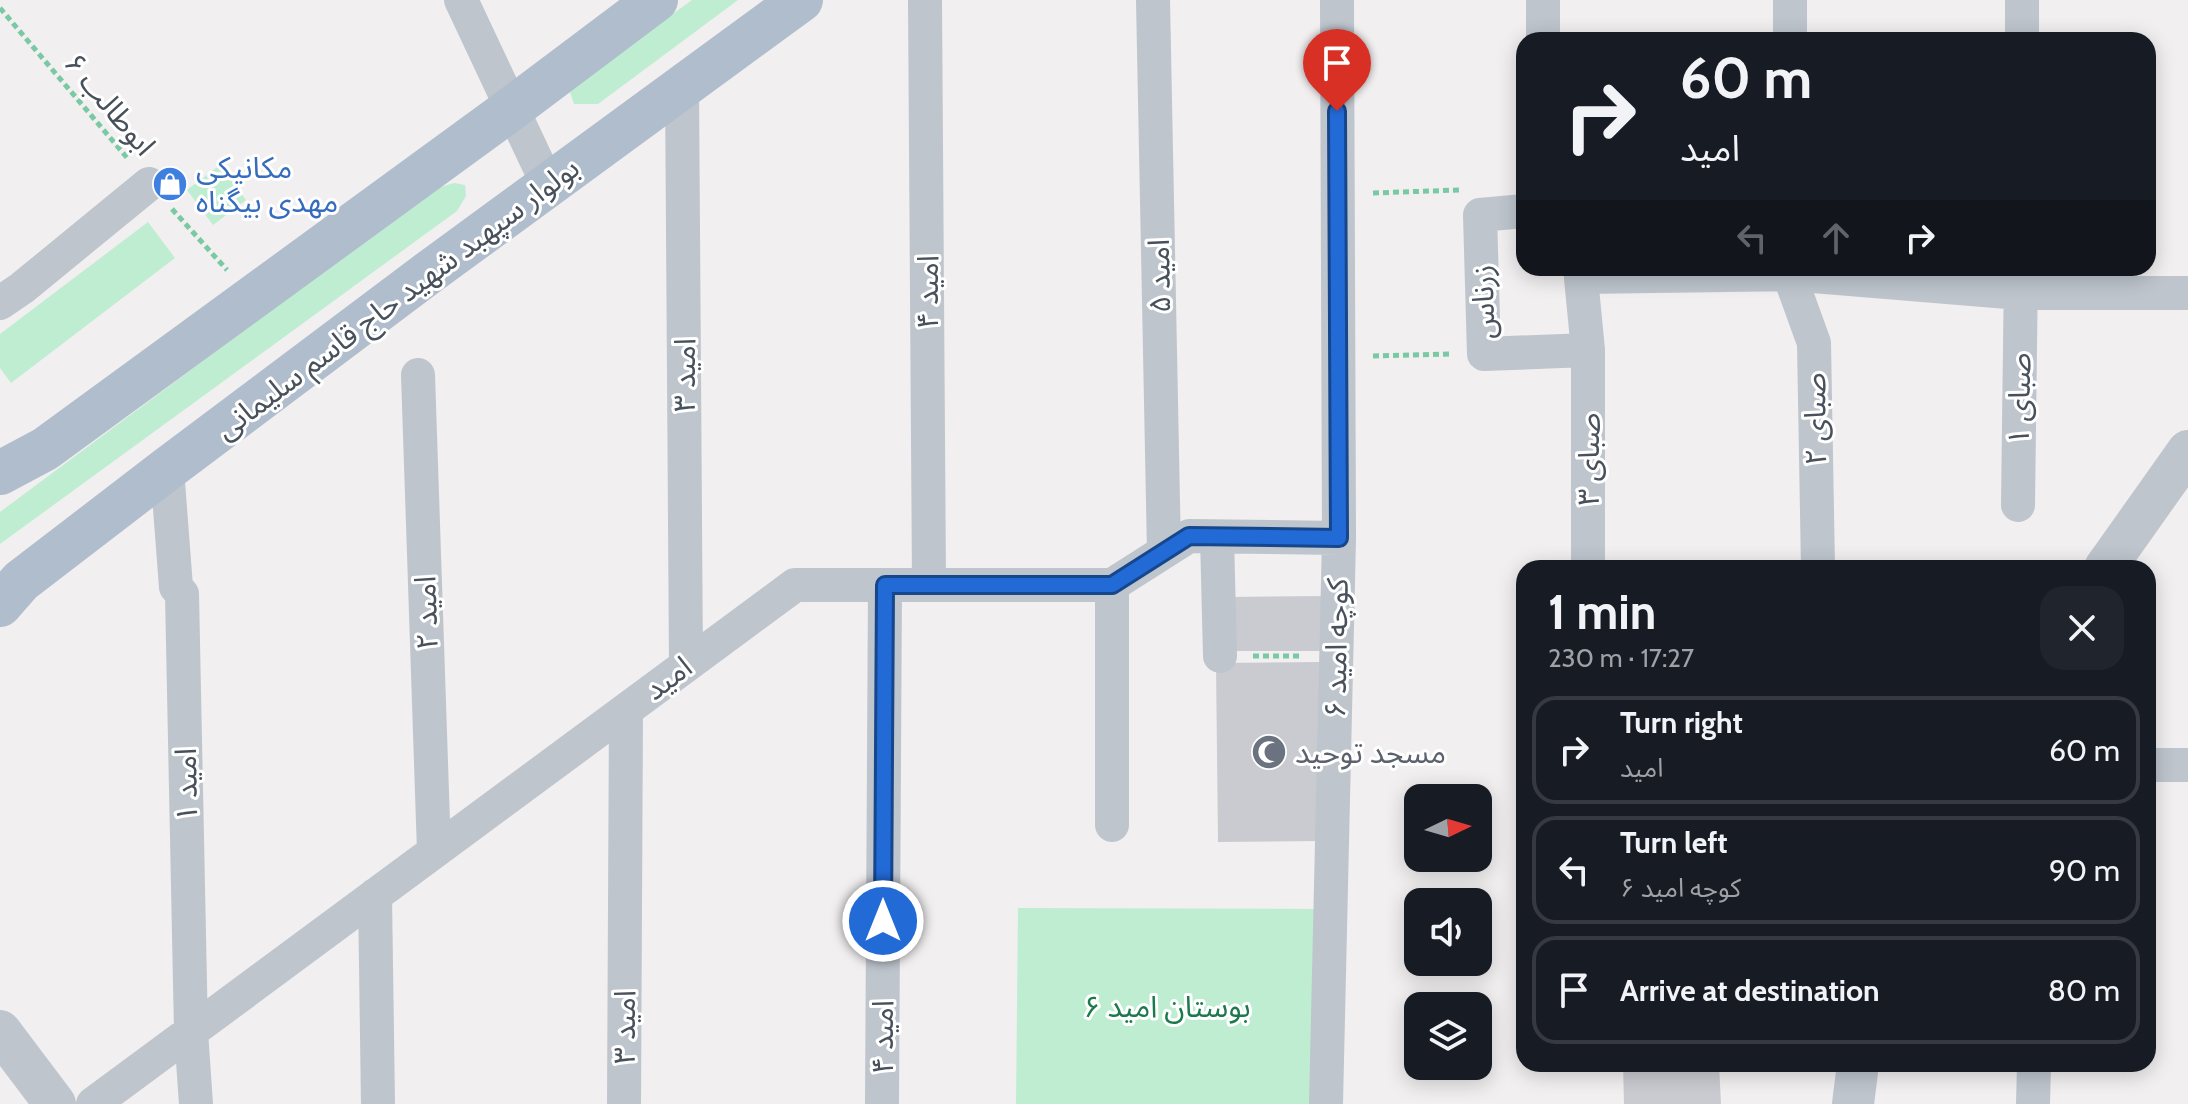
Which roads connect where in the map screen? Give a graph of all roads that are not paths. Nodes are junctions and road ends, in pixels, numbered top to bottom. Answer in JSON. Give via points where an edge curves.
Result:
{"nodes":[{"id":1,"x":461,"y":0,"type":"edge"},
{"id":2,"x":656,"y":0,"type":"edge"},
{"id":3,"x":801,"y":0,"type":"edge"},
{"id":4,"x":925,"y":0,"type":"edge"},
{"id":5,"x":1153,"y":0,"type":"edge"},
{"id":6,"x":1337,"y":0,"type":"edge"},
{"id":7,"x":1543,"y":0,"type":"edge"},
{"id":8,"x":1790,"y":0,"type":"edge"},
{"id":9,"x":2022,"y":0,"type":"edge"},
{"id":10,"x":1543,"y":32,"type":"edge"},
{"id":11,"x":1790,"y":32,"type":"edge"},
{"id":12,"x":2022,"y":32,"type":"edge"},
{"id":13,"x":682,"y":85,"type":"junction"},
{"id":14,"x":511,"y":109,"type":"junction"},
{"id":15,"x":149,"y":184,"type":"road end"},
{"id":16,"x":548,"y":185,"type":"junction"},
{"id":17,"x":1516,"y":212,"type":"edge"},
{"id":18,"x":1581,"y":276,"type":"edge"},
{"id":19,"x":1791,"y":276,"type":"edge"},
{"id":20,"x":1904,"y":276,"type":"edge"},
{"id":21,"x":2020,"y":281,"type":"edge"},
{"id":22,"x":2188,"y":293,"type":"edge"},
{"id":23,"x":0,"y":303,"type":"edge"},
{"id":24,"x":1588,"y":350,"type":"junction"},
{"id":25,"x":418,"y":375,"type":"dead end"},
{"id":26,"x":2188,"y":451,"type":"edge"},
{"id":27,"x":167,"y":469,"type":"junction"},
{"id":28,"x":0,"y":473,"type":"edge"},
{"id":29,"x":2018,"y":505,"type":"dead end"},
{"id":30,"x":1217,"y":537,"type":"junction"},
{"id":31,"x":1339,"y":538,"type":"junction"},
{"id":32,"x":1164,"y":552,"type":"junction"},
{"id":33,"x":1588,"y":560,"type":"edge"},
{"id":34,"x":1818,"y":560,"type":"edge"},
{"id":35,"x":2111,"y":560,"type":"edge"},
{"id":36,"x":885,"y":585,"type":"junction"},
{"id":37,"x":929,"y":585,"type":"junction"},
{"id":38,"x":1112,"y":585,"type":"junction"},
{"id":39,"x":0,"y":605,"type":"edge"},
{"id":40,"x":1220,"y":656,"type":"road end"},
{"id":41,"x":686,"y":665,"type":"junction"},
{"id":42,"x":626,"y":710,"type":"junction"},
{"id":43,"x":2156,"y":765,"type":"edge"},
{"id":44,"x":2188,"y":765,"type":"edge"},
{"id":45,"x":1112,"y":825,"type":"dead end"},
{"id":46,"x":434,"y":852,"type":"junction"},
{"id":47,"x":375,"y":895,"type":"junction"},
{"id":48,"x":0,"y":1031,"type":"edge"},
{"id":49,"x":191,"y":1032,"type":"junction"},
{"id":50,"x":1857,"y":1072,"type":"edge"},
{"id":51,"x":2034,"y":1072,"type":"edge"},
{"id":52,"x":55,"y":1104,"type":"edge"},
{"id":53,"x":93,"y":1104,"type":"edge"},
{"id":54,"x":196,"y":1104,"type":"edge"},
{"id":55,"x":378,"y":1104,"type":"edge"},
{"id":56,"x":624,"y":1104,"type":"edge"},
{"id":57,"x":882,"y":1104,"type":"edge"},
{"id":58,"x":1326,"y":1104,"type":"edge"},
{"id":59,"x":1853,"y":1104,"type":"edge"},
{"id":60,"x":2033,"y":1104,"type":"edge"}],
"edges":[{"from":1,"to":14,"type":"street"},
{"from":2,"to":14,"type":"main road"},
{"from":3,"to":13,"type":"main road","name":"بولوار سپهبد شهید حاج قاسم سلیمانی"},
{"from":4,"to":37,"type":"street","name":"امید ۴"},
{"from":5,"to":32,"type":"street","name":"امید ۵"},
{"from":6,"to":31,"type":"street","name":"کوچه امید ۶"},
{"from":7,"to":10,"type":"street"},
{"from":8,"to":11,"type":"street"},
{"from":9,"to":12,"type":"street"},
{"from":13,"to":16,"type":"main road","name":"بولوار سپهبد شهید حاج قاسم سلیمانی"},
{"from":13,"to":41,"type":"street","name":"امید ۳"},
{"from":14,"to":16,"type":"street"},
{"from":14,"to":28,"type":"main road","via":[[45,449]]},
{"from":15,"to":23,"type":"street"},
{"from":16,"to":27,"type":"main road","name":"بولوار سپهبد شهید حاج قاسم سلیمانی"},
{"from":17,"to":24,"type":"street","name":"زرناس","via":[[1480,215],[1484,354]]},
{"from":18,"to":24,"type":"street"},
{"from":19,"to":34,"type":"street","name":"صبای ۲","via":[[1814,343]]},
{"from":20,"to":21,"type":"street"},
{"from":21,"to":22,"type":"street"},
{"from":21,"to":29,"type":"street","name":"صبای ۱"},
{"from":24,"to":33,"type":"street","name":"صبای ۳"},
{"from":25,"to":46,"type":"street","name":"امید ۲"},
{"from":26,"to":35,"type":"street"},
{"from":27,"to":39,"type":"main road","name":"بولوار سپهبد شهید حاج قاسم سلیمانی","via":[[21,581]]},
{"from":27,"to":49,"type":"street","name":"امید ۱","via":[[176,587],[182,594]]},
{"from":30,"to":31,"type":"street"},
{"from":30,"to":32,"type":"street","via":[[1189,536]]},
{"from":30,"to":40,"type":"street"},
{"from":31,"to":58,"type":"street","name":"کوچه امید ۶"},
{"from":32,"to":38,"type":"street"},
{"from":36,"to":37,"type":"street","name":"امید"},
{"from":36,"to":41,"type":"street","name":"امید","via":[[795,585]]},
{"from":36,"to":57,"type":"street","name":"امید ۴"},
{"from":37,"to":38,"type":"street","name":"امید"},
{"from":38,"to":45,"type":"street"},
{"from":41,"to":42,"type":"street","name":"امید"},
{"from":42,"to":46,"type":"street","name":"امید"},
{"from":42,"to":56,"type":"street","name":"امید ۳"},
{"from":43,"to":44,"type":"street"},
{"from":46,"to":47,"type":"street","name":"امید"},
{"from":47,"to":49,"type":"street","name":"امید"},
{"from":47,"to":55,"type":"street"},
{"from":48,"to":52,"type":"street"},
{"from":49,"to":53,"type":"street","name":"امید"},
{"from":49,"to":54,"type":"street","name":"امید ۱"},
{"from":50,"to":59,"type":"street"},
{"from":51,"to":60,"type":"street"}]}
